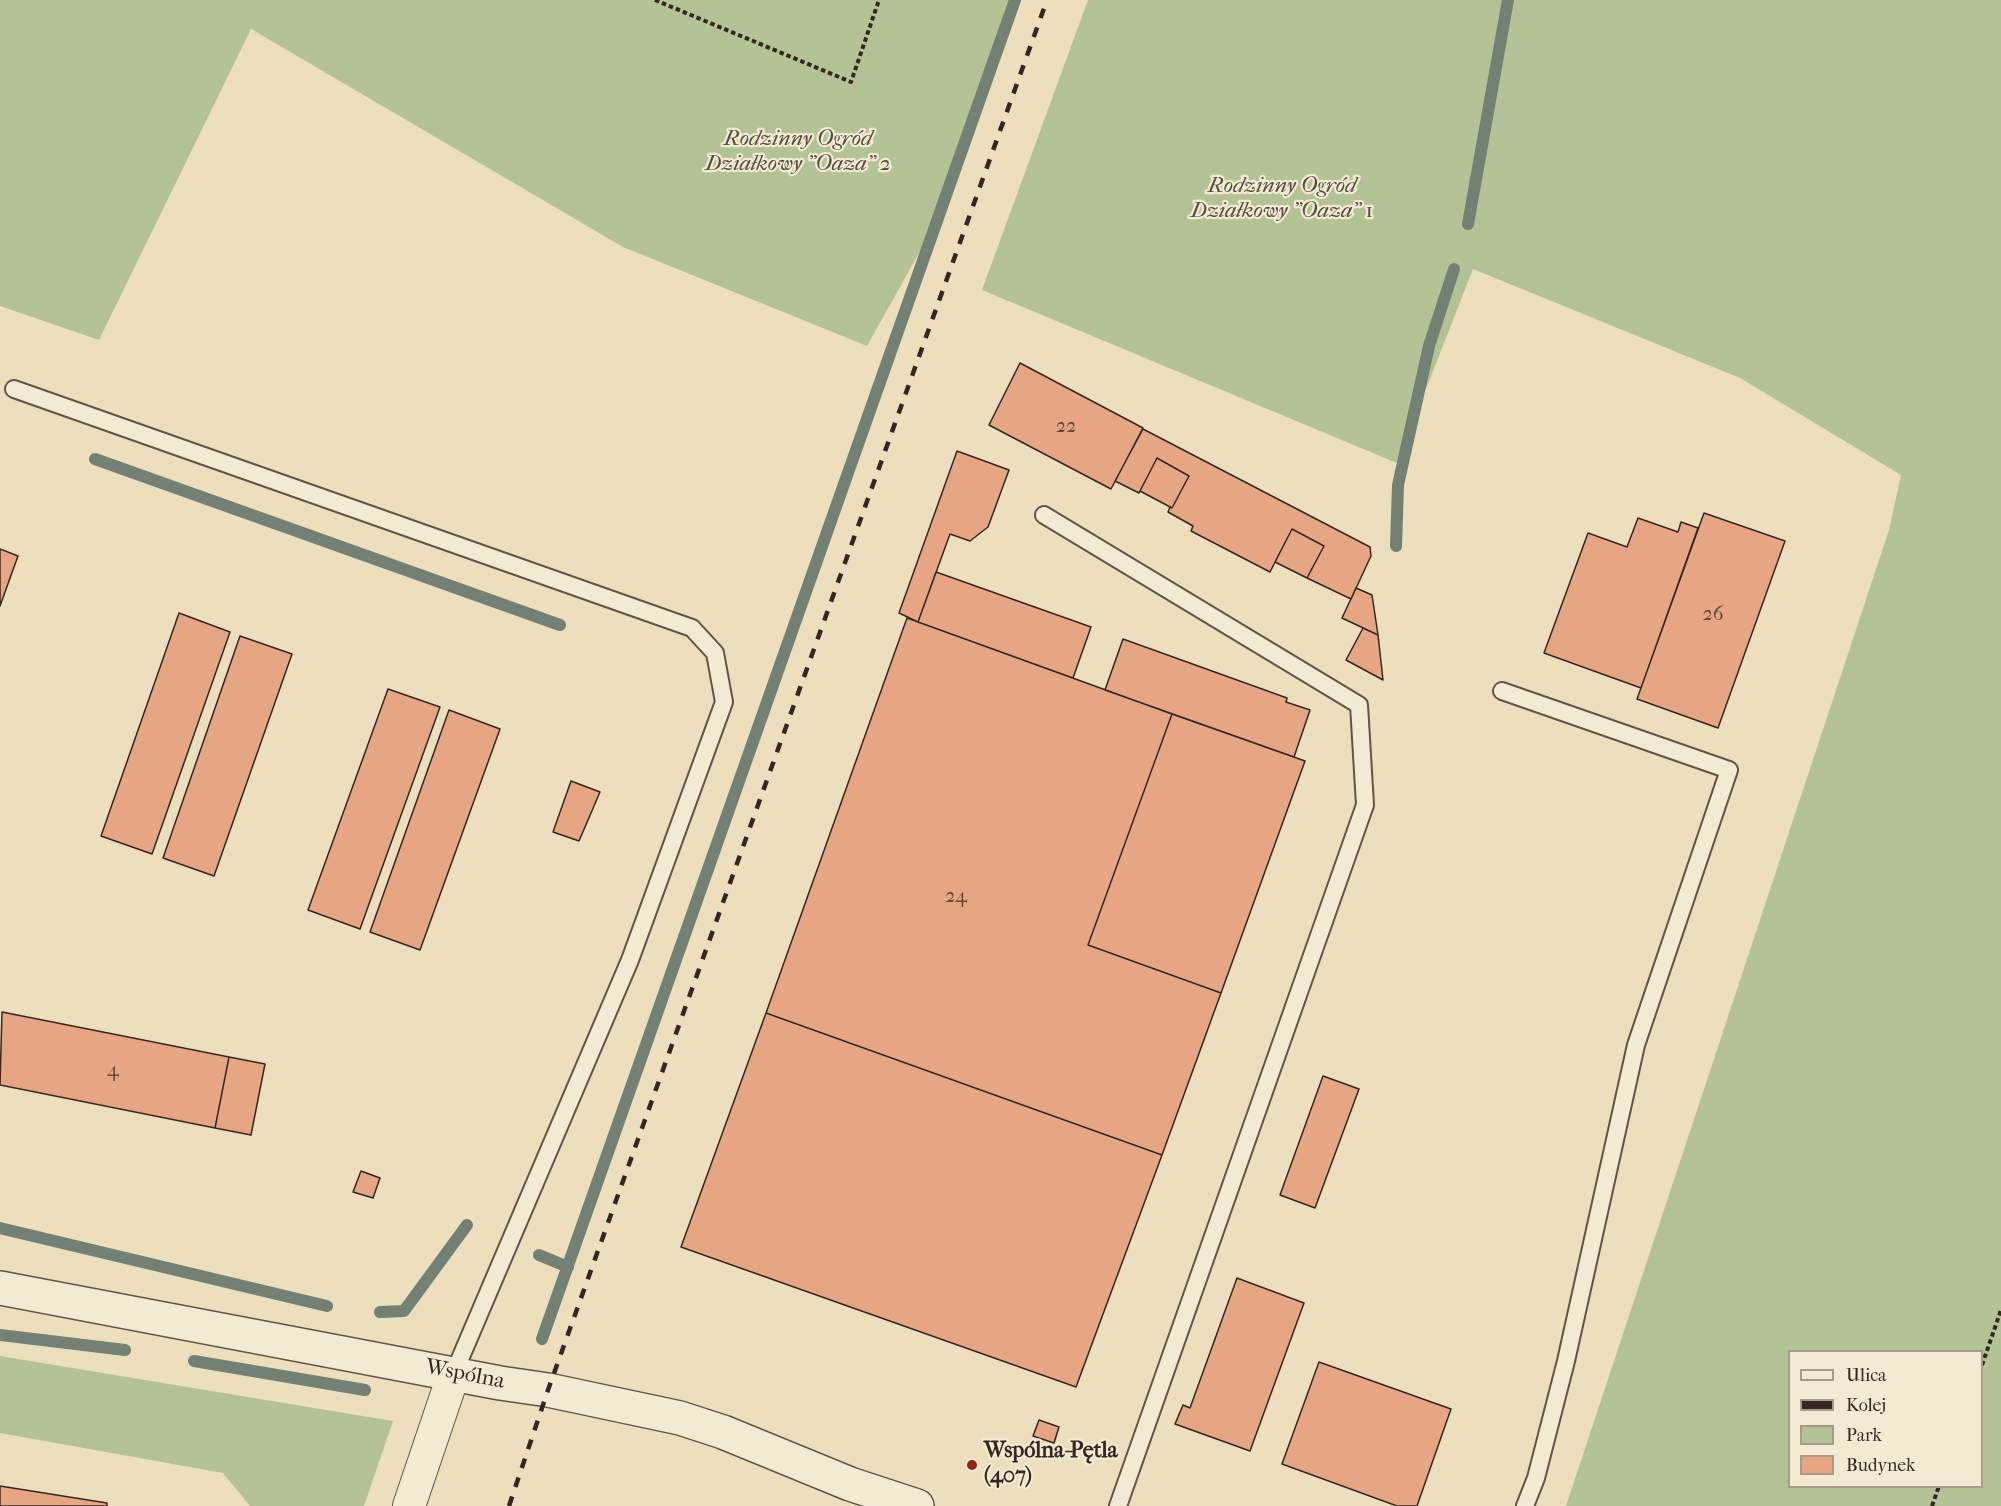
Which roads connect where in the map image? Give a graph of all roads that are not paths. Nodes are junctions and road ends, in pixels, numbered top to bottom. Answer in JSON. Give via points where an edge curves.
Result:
{"nodes":[{"id":1,"x":14,"y":389,"type":"dead end"},
{"id":2,"x":1044,"y":515,"type":"dead end"},
{"id":3,"x":1502,"y":691,"type":"dead end"},
{"id":4,"x":0,"y":1288,"type":"edge"},
{"id":5,"x":454,"y":1373,"type":"junction"},
{"id":6,"x":409,"y":1506,"type":"edge"},
{"id":7,"x":917,"y":1506,"type":"edge"},
{"id":8,"x":1118,"y":1506,"type":"edge"},
{"id":9,"x":1525,"y":1506,"type":"edge"}],
"edges":[{"from":1,"to":5,"type":"lane","via":[[692,628],[715,653],[724,702],[630,960]]},
{"from":2,"to":8,"type":"lane","via":[[1359,705],[1365,805]]},
{"from":3,"to":9,"type":"lane","via":[[1729,770],[1636,1045],[1566,1361]]},
{"from":4,"to":5,"type":"street","name":"Wspólna"},
{"from":5,"to":6,"type":"street"},
{"from":5,"to":7,"type":"street","name":"Wspólna","via":[[680,1418]]}]}
